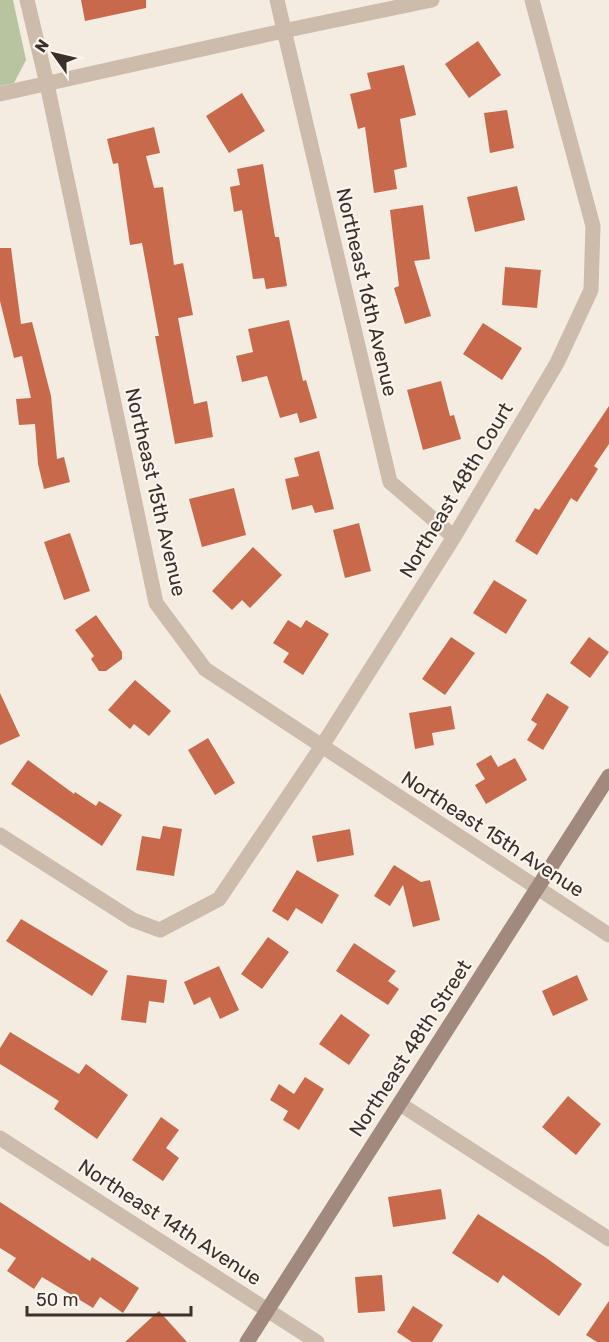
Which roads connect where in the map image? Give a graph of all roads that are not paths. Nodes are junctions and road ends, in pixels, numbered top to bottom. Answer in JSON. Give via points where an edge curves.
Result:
{"nodes":[{"id":1,"x":27,"y":0,"type":"edge"},
{"id":2,"x":277,"y":0,"type":"edge"},
{"id":3,"x":432,"y":0,"type":"edge"},
{"id":4,"x":532,"y":0,"type":"edge"},
{"id":5,"x":283,"y":31,"type":"junction"},
{"id":6,"x":47,"y":84,"type":"junction"},
{"id":7,"x":0,"y":94,"type":"edge"},
{"id":8,"x":454,"y":537,"type":"junction"},
{"id":9,"x":322,"y":746,"type":"junction"},
{"id":10,"x":609,"y":776,"type":"edge"},
{"id":11,"x":0,"y":835,"type":"edge"},
{"id":12,"x":537,"y":888,"type":"junction"},
{"id":13,"x":609,"y":935,"type":"edge"},
{"id":14,"x":400,"y":1104,"type":"junction"},
{"id":15,"x":0,"y":1138,"type":"edge"},
{"id":16,"x":609,"y":1239,"type":"edge"},
{"id":17,"x":267,"y":1310,"type":"junction"},
{"id":18,"x":247,"y":1342,"type":"edge"},
{"id":19,"x":317,"y":1342,"type":"edge"}],
"edges":[{"from":1,"to":6,"type":"street","name":"Northeast 15th Avenue"},
{"from":2,"to":5,"type":"street","name":"Northeast 16th Avenue"},
{"from":3,"to":5,"type":"street"},
{"from":4,"to":8,"type":"street","name":"Northeast 48th Court","via":[[593,226],[591,290],[557,363]]},
{"from":5,"to":6,"type":"street"},
{"from":5,"to":8,"type":"street","name":"Northeast 16th Avenue","via":[[390,482]]},
{"from":6,"to":7,"type":"street"},
{"from":6,"to":9,"type":"street","name":"Northeast 15th Avenue","via":[[156,603],[205,669]]},
{"from":8,"to":9,"type":"street","name":"Northeast 48th Court"},
{"from":9,"to":11,"type":"street","name":"Northeast 48th Court","via":[[219,899],[159,930],[133,920]]},
{"from":9,"to":12,"type":"street","name":"Northeast 15th Avenue"},
{"from":10,"to":12,"type":"street","name":"Northeast 48th Street"},
{"from":12,"to":13,"type":"street","name":"Northeast 15th Avenue"},
{"from":12,"to":14,"type":"street","name":"Northeast 48th Street"},
{"from":14,"to":16,"type":"street"},
{"from":14,"to":17,"type":"street","name":"Northeast 48th Street"},
{"from":15,"to":17,"type":"street","name":"Northeast 14th Avenue"},
{"from":17,"to":18,"type":"street","name":"Northeast 48th Street"},
{"from":17,"to":19,"type":"street","name":"Northeast 14th Avenue"}]}
